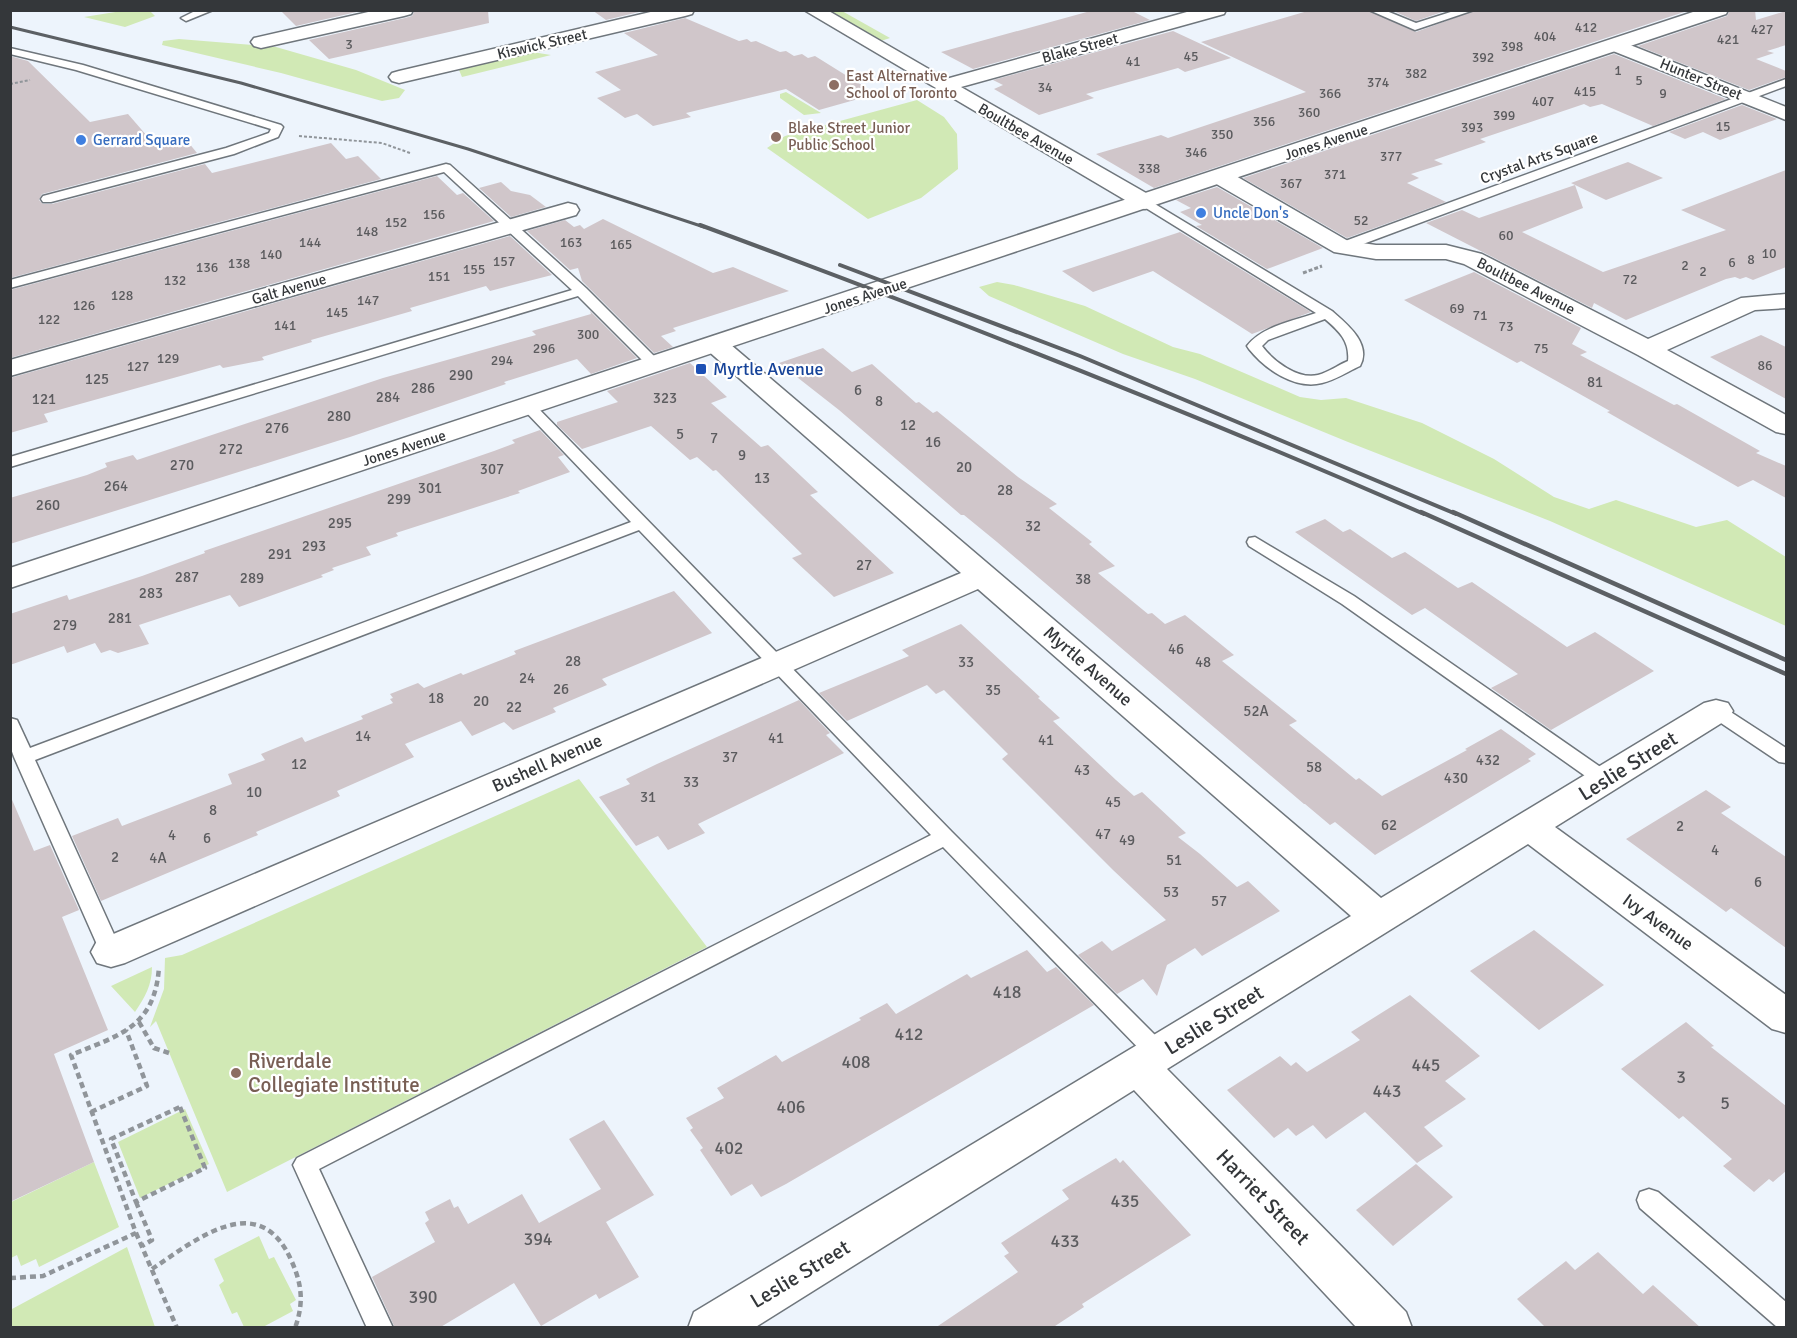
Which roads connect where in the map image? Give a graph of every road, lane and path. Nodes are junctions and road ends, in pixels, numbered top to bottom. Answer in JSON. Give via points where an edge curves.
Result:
{"nodes":[{"id":1,"x":208,"y":10,"type":"edge"},
{"id":2,"x":404,"y":10,"type":"edge"},
{"id":3,"x":813,"y":10,"type":"edge"},
{"id":4,"x":1217,"y":10,"type":"edge"},
{"id":5,"x":1374,"y":10,"type":"edge"},
{"id":6,"x":1469,"y":10,"type":"edge"},
{"id":7,"x":1719,"y":10,"type":"edge"},
{"id":8,"x":677,"y":11,"type":"edge"},
{"id":9,"x":186,"y":18,"type":"dead end"},
{"id":10,"x":261,"y":42,"type":"dead end"},
{"id":11,"x":1615,"y":45,"type":"junction"},
{"id":12,"x":10,"y":51,"type":"edge"},
{"id":13,"x":399,"y":77,"type":"dead end"},
{"id":14,"x":1786,"y":82,"type":"edge"},
{"id":15,"x":943,"y":86,"type":"junction"},
{"id":16,"x":1746,"y":98,"type":"junction"},
{"id":17,"x":1786,"y":114,"type":"edge"},
{"id":18,"x":274,"y":135,"type":"junction"},
{"id":19,"x":446,"y":168,"type":"junction"},
{"id":20,"x":1221,"y":177,"type":"junction"},
{"id":21,"x":47,"y":199,"type":"dead end"},
{"id":22,"x":1145,"y":202,"type":"junction"},
{"id":23,"x":568,"y":210,"type":"dead end"},
{"id":24,"x":511,"y":226,"type":"junction"},
{"id":25,"x":1350,"y":249,"type":"junction"},
{"id":26,"x":10,"y":284,"type":"edge"},
{"id":27,"x":1275,"y":284,"type":"junction"},
{"id":28,"x":581,"y":291,"type":"junction"},
{"id":29,"x":1786,"y":301,"type":"edge"},
{"id":30,"x":1327,"y":314,"type":"junction"},
{"id":31,"x":715,"y":344,"type":"junction"},
{"id":32,"x":1647,"y":350,"type":"junction"},
{"id":33,"x":655,"y":364,"type":"junction"},
{"id":34,"x":10,"y":368,"type":"edge"},
{"id":35,"x":529,"y":407,"type":"junction"},
{"id":36,"x":1786,"y":426,"type":"edge"},
{"id":37,"x":10,"y":462,"type":"edge"},
{"id":38,"x":642,"y":523,"type":"junction"},
{"id":39,"x":1255,"y":542,"type":"dead end"},
{"id":40,"x":983,"y":575,"type":"junction"},
{"id":41,"x":10,"y":579,"type":"edge"},
{"id":42,"x":778,"y":662,"type":"junction"},
{"id":43,"x":1716,"y":711,"type":"joint"},
{"id":44,"x":10,"y":724,"type":"edge"},
{"id":45,"x":24,"y":757,"type":"junction"},
{"id":46,"x":1786,"y":757,"type":"edge"},
{"id":47,"x":1605,"y":780,"type":"junction"},
{"id":48,"x":1530,"y":827,"type":"junction"},
{"id":49,"x":945,"y":837,"type":"junction"},
{"id":50,"x":1378,"y":917,"type":"junction"},
{"id":51,"x":111,"y":952,"type":"joint"},
{"id":52,"x":159,"y":963,"type":"dead end"},
{"id":53,"x":1786,"y":1017,"type":"edge"},
{"id":54,"x":139,"y":1022,"type":"junction"},
{"id":55,"x":126,"y":1030,"type":"junction"},
{"id":56,"x":169,"y":1053,"type":"dead end"},
{"id":57,"x":1149,"y":1061,"type":"junction"},
{"id":58,"x":91,"y":1112,"type":"junction"},
{"id":59,"x":1649,"y":1200,"type":"dead end"},
{"id":60,"x":136,"y":1202,"type":"junction"},
{"id":61,"x":136,"y":1233,"type":"junction"},
{"id":62,"x":142,"y":1246,"type":"junction"},
{"id":63,"x":152,"y":1269,"type":"junction"},
{"id":64,"x":10,"y":1278,"type":"edge"},
{"id":65,"x":1786,"y":1318,"type":"edge"},
{"id":66,"x":177,"y":1328,"type":"edge"},
{"id":67,"x":295,"y":1328,"type":"edge"},
{"id":68,"x":380,"y":1328,"type":"edge"},
{"id":69,"x":711,"y":1328,"type":"edge"},
{"id":70,"x":1389,"y":1328,"type":"edge"}],
"edges":[{"from":1,"to":9,"type":"lane"},
{"from":2,"to":10,"type":"street"},
{"from":3,"to":15,"type":"street","name":"Boultbee Avenue"},
{"from":4,"to":15,"type":"street","name":"Blake Street"},
{"from":5,"to":6,"type":"lane","via":[[1415,27]]},
{"from":7,"to":11,"type":"street","name":"Jones Avenue"},
{"from":8,"to":13,"type":"street","name":"Kiswick Street"},
{"from":11,"to":16,"type":"street","name":"Hunter Street"},
{"from":11,"to":20,"type":"street","name":"Jones Avenue"},
{"from":12,"to":18,"type":"lane","via":[[79,67],[277,128]]},
{"from":14,"to":16,"type":"lane","name":"Crystal Arts Square"},
{"from":15,"to":22,"type":"street","name":"Boultbee Avenue"},
{"from":16,"to":17,"type":"street","name":"Hunter Street"},
{"from":16,"to":25,"type":"lane","name":"Crystal Arts Square"},
{"from":18,"to":19,"type":"path","via":[[382,143]]},
{"from":18,"to":21,"type":"lane","via":[[230,151]]},
{"from":19,"to":24,"type":"lane"},
{"from":19,"to":26,"type":"lane"},
{"from":20,"to":22,"type":"street","name":"Jones Avenue"},
{"from":20,"to":25,"type":"street","name":"Boultbee Avenue"},
{"from":22,"to":27,"type":"lane"},
{"from":22,"to":31,"type":"street","name":"Jones Avenue"},
{"from":23,"to":24,"type":"street","name":"Galt Avenue"},
{"from":24,"to":28,"type":"lane"},
{"from":24,"to":34,"type":"street","name":"Galt Avenue"},
{"from":25,"to":27,"type":"path","via":[[1335,261]]},
{"from":25,"to":32,"type":"street","name":"Boultbee Avenue","via":[[1446,252],[1473,259]]},
{"from":27,"to":30,"type":"lane"},
{"from":28,"to":33,"type":"lane"},
{"from":28,"to":37,"type":"lane"},
{"from":29,"to":32,"type":"street","via":[[1750,303]]},
{"from":30,"to":30,"type":"lane","via":[[1263,337],[1254,346],[1263,359],[1295,377],[1317,380],[1355,363],[1354,340]]},
{"from":31,"to":33,"type":"street","name":"Jones Avenue"},
{"from":31,"to":40,"type":"street","name":"Myrtle Avenue"},
{"from":32,"to":36,"type":"street","name":"Boultbee Avenue"},
{"from":33,"to":35,"type":"street","name":"Jones Avenue"},
{"from":35,"to":38,"type":"lane"},
{"from":35,"to":41,"type":"street","name":"Jones Avenue"},
{"from":38,"to":42,"type":"lane"},
{"from":38,"to":45,"type":"lane"},
{"from":39,"to":47,"type":"lane","via":[[1348,600]]},
{"from":40,"to":42,"type":"street","name":"Bushell Avenue"},
{"from":40,"to":50,"type":"street","name":"Myrtle Avenue"},
{"from":42,"to":49,"type":"lane"},
{"from":42,"to":51,"type":"street","name":"Bushell Avenue"},
{"from":43,"to":46,"type":"lane"},
{"from":43,"to":47,"type":"street","name":"Leslie Street"},
{"from":44,"to":45,"type":"lane"},
{"from":45,"to":51,"type":"lane"},
{"from":47,"to":48,"type":"street","name":"Leslie Street"},
{"from":48,"to":50,"type":"street","name":"Leslie Street"},
{"from":48,"to":53,"type":"street","name":"Ivy Avenue"},
{"from":49,"to":57,"type":"lane"},
{"from":49,"to":68,"type":"lane","via":[[305,1165]]},
{"from":50,"to":57,"type":"street","name":"Leslie Street"},
{"from":52,"to":54,"type":"path","via":[[160,978],[153,1002]]},
{"from":54,"to":55,"type":"path"},
{"from":54,"to":56,"type":"path","via":[[154,1048]]},
{"from":55,"to":58,"type":"path","via":[[71,1055]]},
{"from":55,"to":58,"type":"path","via":[[147,1086]]},
{"from":57,"to":69,"type":"street","name":"Leslie Street"},
{"from":57,"to":70,"type":"street","name":"Harriet Street"},
{"from":58,"to":61,"type":"path"},
{"from":59,"to":65,"type":"lane"},
{"from":60,"to":60,"type":"path","via":[[111,1139],[180,1107],[205,1168]]},
{"from":60,"to":62,"type":"path","via":[[152,1240]]},
{"from":61,"to":62,"type":"path"},
{"from":61,"to":64,"type":"path","via":[[43,1276]]},
{"from":62,"to":63,"type":"path"},
{"from":63,"to":66,"type":"path"},
{"from":63,"to":67,"type":"path","via":[[230,1224],[265,1226],[282,1240],[298,1274],[303,1292],[302,1311]]}]}
